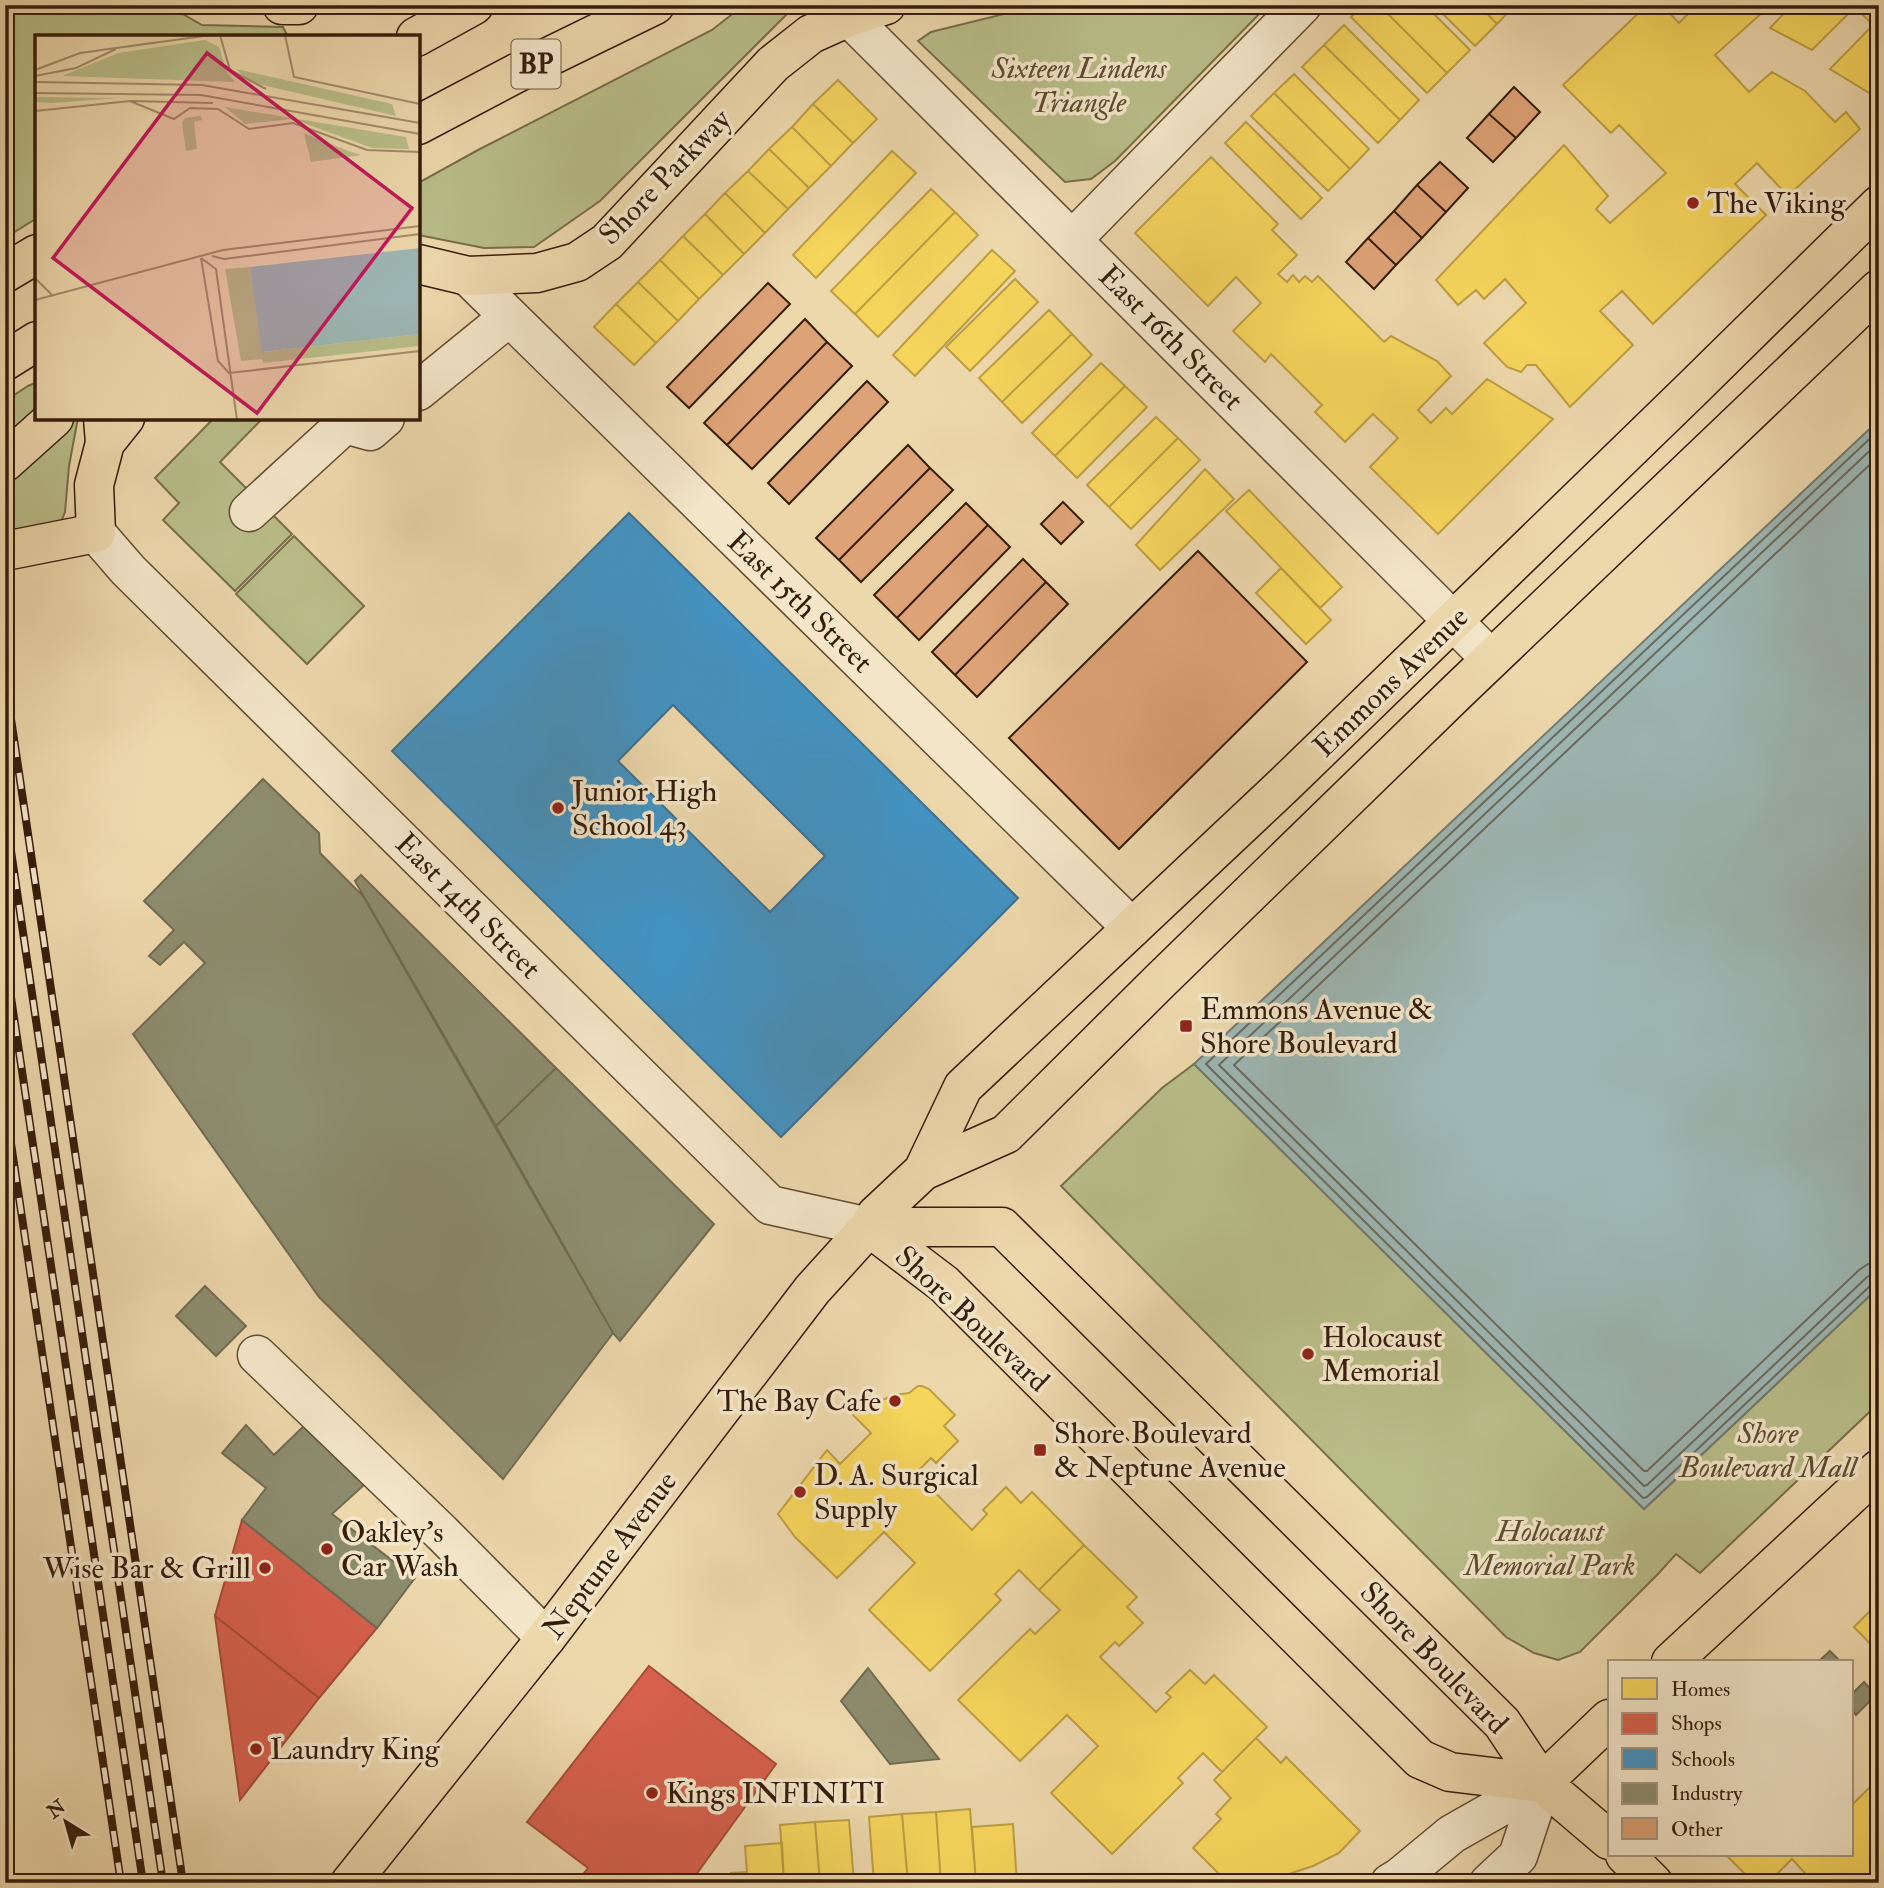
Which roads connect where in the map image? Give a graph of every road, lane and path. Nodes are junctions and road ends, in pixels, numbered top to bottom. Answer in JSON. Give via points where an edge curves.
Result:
{"nodes":[{"id":1,"x":282,"y":5,"type":"edge"},
{"id":2,"x":299,"y":5,"type":"edge"},
{"id":3,"x":474,"y":5,"type":"edge"},
{"id":4,"x":655,"y":5,"type":"edge"},
{"id":5,"x":886,"y":5,"type":"edge"},
{"id":6,"x":1302,"y":5,"type":"edge"},
{"id":7,"x":849,"y":18,"type":"junction"},
{"id":8,"x":420,"y":35,"type":"edge"},
{"id":9,"x":530,"y":66,"type":"junction"},
{"id":10,"x":420,"y":124,"type":"edge"},
{"id":11,"x":420,"y":145,"type":"edge"},
{"id":12,"x":1879,"y":205,"type":"edge"},
{"id":13,"x":1073,"y":239,"type":"junction"},
{"id":14,"x":35,"y":255,"type":"edge"},
{"id":15,"x":420,"y":264,"type":"edge"},
{"id":16,"x":5,"y":274,"type":"edge"},
{"id":17,"x":468,"y":276,"type":"junction"},
{"id":18,"x":1879,"y":289,"type":"edge"},
{"id":19,"x":509,"y":317,"type":"junction"},
{"id":20,"x":35,"y":342,"type":"edge"},
{"id":21,"x":5,"y":361,"type":"edge"},
{"id":22,"x":420,"y":389,"type":"edge"},
{"id":23,"x":52,"y":420,"type":"edge"},
{"id":24,"x":382,"y":420,"type":"edge"},
{"id":25,"x":111,"y":427,"type":"edge"},
{"id":26,"x":5,"y":462,"type":"edge"},
{"id":27,"x":249,"y":512,"type":"dead end"},
{"id":28,"x":96,"y":533,"type":"junction"},
{"id":29,"x":5,"y":551,"type":"edge"},
{"id":30,"x":1453,"y":620,"type":"junction"},
{"id":31,"x":1491,"y":659,"type":"junction"},
{"id":32,"x":1132,"y":928,"type":"junction"},
{"id":33,"x":923,"y":1171,"type":"junction"},
{"id":34,"x":869,"y":1227,"type":"junction"},
{"id":35,"x":257,"y":1355,"type":"dead end"},
{"id":36,"x":1879,"y":1469,"type":"edge"},
{"id":37,"x":546,"y":1639,"type":"junction"},
{"id":38,"x":1673,"y":1660,"type":"edge"},
{"id":39,"x":1608,"y":1720,"type":"edge"},
{"id":40,"x":1542,"y":1783,"type":"junction"},
{"id":41,"x":1608,"y":1839,"type":"edge"},
{"id":42,"x":1626,"y":1856,"type":"edge"},
{"id":43,"x":350,"y":1883,"type":"edge"},
{"id":44,"x":1390,"y":1883,"type":"edge"},
{"id":45,"x":1489,"y":1883,"type":"edge"},
{"id":46,"x":1653,"y":1883,"type":"edge"}],
"edges":[{"from":1,"to":2,"type":"main road"},
{"from":3,"to":8,"type":"main road"},
{"from":4,"to":9,"type":"main road","number":"BP"},
{"from":5,"to":7,"type":"main road","name":"Shore Parkway"},
{"from":6,"to":13,"type":"street"},
{"from":7,"to":13,"type":"street","name":"East 16th Street"},
{"from":7,"to":17,"type":"main road","name":"Shore Parkway","via":[[811,34],[773,64],[607,243],[577,262],[537,273]]},
{"from":9,"to":10,"type":"main road","number":"BP"},
{"from":9,"to":11,"type":"main road"},
{"from":12,"to":30,"type":"main road","name":"Emmons Avenue"},
{"from":13,"to":30,"type":"street","name":"East 16th Street"},
{"from":14,"to":16,"type":"main road"},
{"from":15,"to":17,"type":"main road","name":"Shore Parkway"},
{"from":17,"to":19,"type":"street","name":"East 15th Street"},
{"from":18,"to":31,"type":"main road","name":"Emmons Avenue"},
{"from":19,"to":22,"type":"street"},
{"from":19,"to":32,"type":"street","name":"East 15th Street"},
{"from":20,"to":21,"type":"main road"},
{"from":23,"to":26,"type":"main road"},
{"from":24,"to":27,"type":"street","via":[[370,430],[345,424]]},
{"from":25,"to":28,"type":"main road","via":[[94,485]]},
{"from":28,"to":29,"type":"main road"},
{"from":28,"to":34,"type":"street","name":"East 14th Street","via":[[137,580],[770,1205]]},
{"from":30,"to":31,"type":"street","name":"East 16th Street"},
{"from":30,"to":32,"type":"main road","name":"Emmons Avenue"},
{"from":31,"to":33,"type":"main road","name":"Emmons Avenue","via":[[1006,1134]]},
{"from":32,"to":33,"type":"main road","name":"Emmons Avenue","via":[[963,1087]]},
{"from":33,"to":34,"type":"main road","name":"Emmons Avenue"},
{"from":34,"to":37,"type":"main road","name":"Neptune Avenue","via":[[812,1290]]},
{"from":34,"to":40,"type":"main road","name":"Shore Boulevard","via":[[944,1284],[1420,1759],[1450,1772]]},
{"from":34,"to":40,"type":"main road","name":"Shore Boulevard","via":[[1002,1227],[1503,1723]]},
{"from":35,"to":37,"type":"street"},
{"from":36,"to":38,"type":"main road"},
{"from":37,"to":43,"type":"main road","name":"Neptune Avenue"},
{"from":39,"to":40,"type":"main road"},
{"from":40,"to":41,"type":"main road"},
{"from":40,"to":44,"type":"street","via":[[1451,1833]]},
{"from":40,"to":45,"type":"street","via":[[1518,1856]]},
{"from":42,"to":46,"type":"main road"}]}
